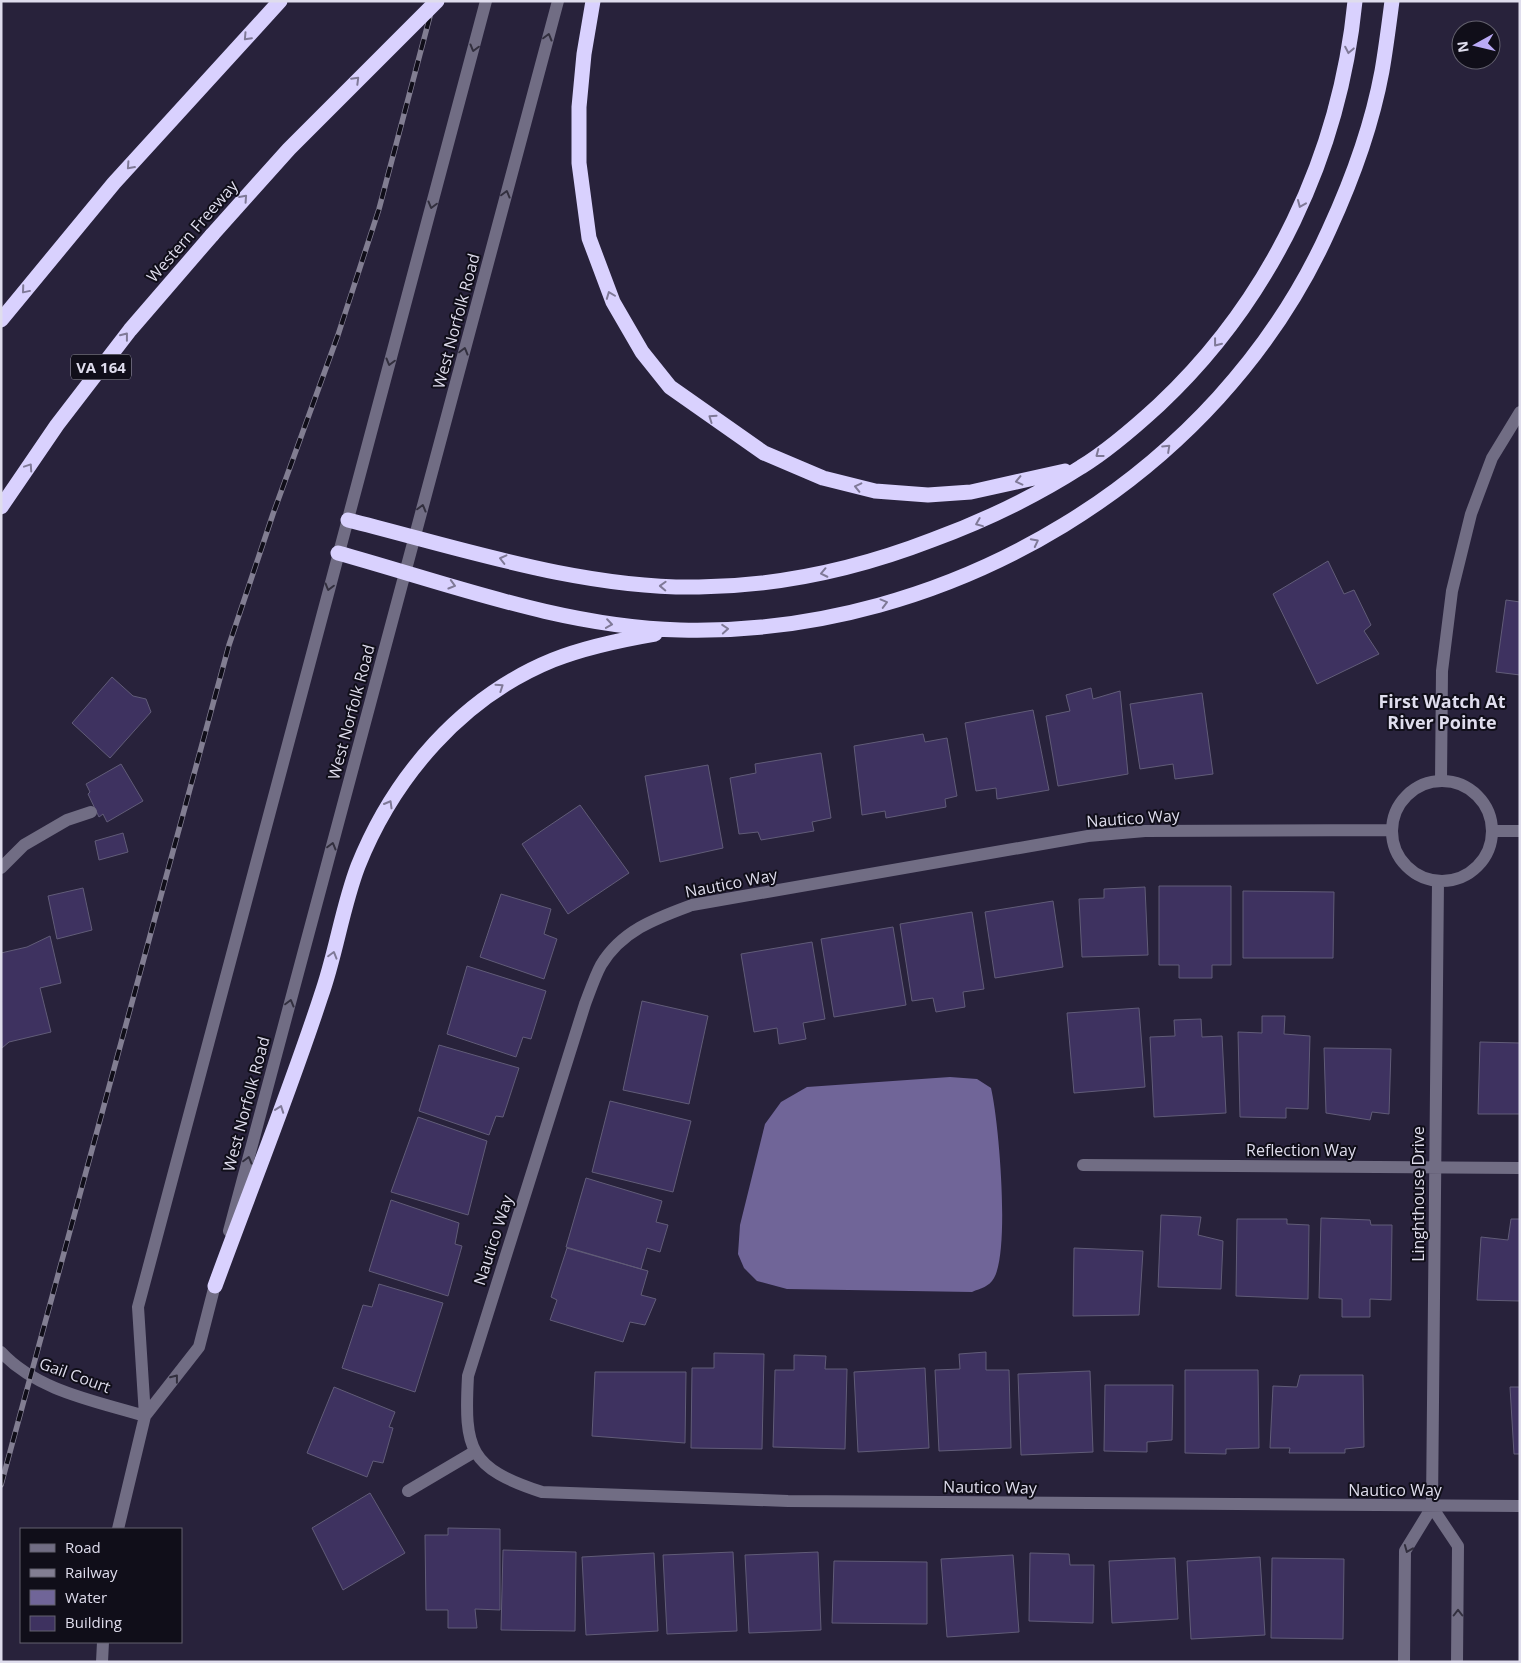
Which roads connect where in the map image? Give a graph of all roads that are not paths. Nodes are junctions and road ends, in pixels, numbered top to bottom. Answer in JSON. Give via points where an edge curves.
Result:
{"nodes":[{"id":1,"x":280,"y":1,"type":"edge"},
{"id":2,"x":437,"y":1,"type":"edge"},
{"id":3,"x":486,"y":1,"type":"edge"},
{"id":4,"x":558,"y":1,"type":"edge"},
{"id":5,"x":593,"y":1,"type":"edge"},
{"id":6,"x":1355,"y":1,"type":"edge"},
{"id":7,"x":1392,"y":1,"type":"edge"},
{"id":8,"x":1,"y":320,"type":"edge"},
{"id":9,"x":1520,"y":412,"type":"edge"},
{"id":10,"x":1083,"y":467,"type":"junction"},
{"id":11,"x":1,"y":507,"type":"edge"},
{"id":12,"x":348,"y":520,"type":"junction"},
{"id":13,"x":414,"y":537,"type":"junction"},
{"id":14,"x":338,"y":553,"type":"junction"},
{"id":15,"x":405,"y":572,"type":"junction"},
{"id":16,"x":676,"y":630,"type":"junction"},
{"id":17,"x":1441,"y":781,"type":"junction"},
{"id":18,"x":91,"y":812,"type":"dead end"},
{"id":19,"x":1392,"y":830,"type":"junction"},
{"id":20,"x":1492,"y":831,"type":"junction"},
{"id":21,"x":1520,"y":831,"type":"edge"},
{"id":22,"x":1,"y":868,"type":"edge"},
{"id":23,"x":1438,"y":881,"type":"junction"},
{"id":24,"x":1083,"y":1165,"type":"dead end"},
{"id":25,"x":1434,"y":1168,"type":"junction"},
{"id":26,"x":1520,"y":1168,"type":"edge"},
{"id":27,"x":214,"y":1286,"type":"junction"},
{"id":28,"x":1,"y":1352,"type":"edge"},
{"id":29,"x":145,"y":1416,"type":"junction"},
{"id":30,"x":474,"y":1452,"type":"junction"},
{"id":31,"x":408,"y":1491,"type":"dead end"},
{"id":32,"x":1520,"y":1506,"type":"edge"},
{"id":33,"x":1432,"y":1507,"type":"junction"},
{"id":34,"x":118,"y":1528,"type":"edge"},
{"id":35,"x":103,"y":1643,"type":"edge"},
{"id":36,"x":102,"y":1662,"type":"edge"},
{"id":37,"x":1404,"y":1662,"type":"edge"},
{"id":38,"x":1457,"y":1662,"type":"edge"}],
"edges":[{"from":1,"to":8,"type":"highway","one_way":true,"via":[[114,183]]},
{"from":11,"to":2,"type":"highway","name":"Western Freeway","number":"VA 164","one_way":true,"bridge":true,"via":[[57,425],[130,330],[289,149]]},
{"from":3,"to":12,"type":"street","name":"West Norfolk Road","one_way":true},
{"from":13,"to":4,"type":"street","name":"West Norfolk Road","one_way":true},
{"from":10,"to":5,"type":"highway","one_way":true,"via":[[971,492],[928,495],[875,490],[823,478],[764,453],[670,387],[642,352],[613,302],[589,238],[579,163],[579,107]]},
{"from":6,"to":10,"type":"highway","one_way":true,"via":[[1351,42],[1339,99],[1322,155],[1294,222],[1258,286],[1215,345],[1176,388],[1134,428]]},
{"from":16,"to":7,"type":"highway","one_way":true,"via":[[776,626],[838,616],[907,597],[962,576],[1036,541],[1108,498],[1155,460],[1199,418],[1249,361],[1292,298],[1329,231],[1362,147],[1382,73]]},
{"from":9,"to":17,"type":"street","via":[[1492,458],[1471,514],[1452,591],[1442,670]]},
{"from":10,"to":13,"type":"highway","one_way":true,"via":[[984,521],[898,553],[804,578],[748,585],[628,585]]},
{"from":12,"to":13,"type":"highway"},
{"from":12,"to":14,"type":"street","name":"West Norfolk Road"},
{"from":13,"to":15,"type":"street","name":"West Norfolk Road"},
{"from":14,"to":15,"type":"highway"},
{"from":14,"to":29,"type":"street","name":"West Norfolk Road","one_way":true,"via":[[138,1307]]},
{"from":15,"to":16,"type":"highway","one_way":true,"via":[[587,620]]},
{"from":27,"to":15,"type":"street","name":"West Norfolk Road","one_way":true},
{"from":27,"to":16,"type":"highway","one_way":true,"via":[[322,996],[358,867],[400,786],[432,744],[471,708],[505,684],[553,660],[603,643]]},
{"from":17,"to":19,"type":"street","via":[[1412,791],[1398,808]]},
{"from":17,"to":20,"type":"street","via":[[1456,783],[1482,801],[1490,815]]},
{"from":18,"to":22,"type":"street","via":[[67,820],[24,845]]},
{"from":19,"to":23,"type":"street","via":[[1393,845],[1400,859],[1423,878]]},
{"from":19,"to":30,"type":"street","name":"Nautico Way","via":[[1145,831],[1088,836],[692,905],[649,921],[621,939],[601,965],[585,1004],[468,1376],[466,1417]]},
{"from":20,"to":21,"type":"street"},
{"from":20,"to":23,"type":"street","via":[[1485,857],[1476,868],[1465,876]]},
{"from":23,"to":25,"type":"street","name":"Linghthouse Drive"},
{"from":24,"to":25,"type":"street","name":"Reflection Way"},
{"from":25,"to":26,"type":"street","name":"Reflection Way"},
{"from":25,"to":33,"type":"street","name":"Linghthouse Drive"},
{"from":29,"to":27,"type":"street","name":"West Norfolk Road","one_way":true,"via":[[199,1346]]},
{"from":28,"to":29,"type":"street","name":"Gail Court","via":[[30,1377]]},
{"from":29,"to":34,"type":"street","name":"West Norfolk Road"},
{"from":30,"to":31,"type":"street"},
{"from":30,"to":33,"type":"street","name":"Nautico Way","via":[[492,1471],[542,1492],[788,1501]]},
{"from":32,"to":33,"type":"street","name":"Nautico Way"},
{"from":33,"to":37,"type":"street","one_way":true,"via":[[1405,1551]]},
{"from":38,"to":33,"type":"street","one_way":true,"via":[[1458,1546]]},
{"from":35,"to":36,"type":"street"}]}
